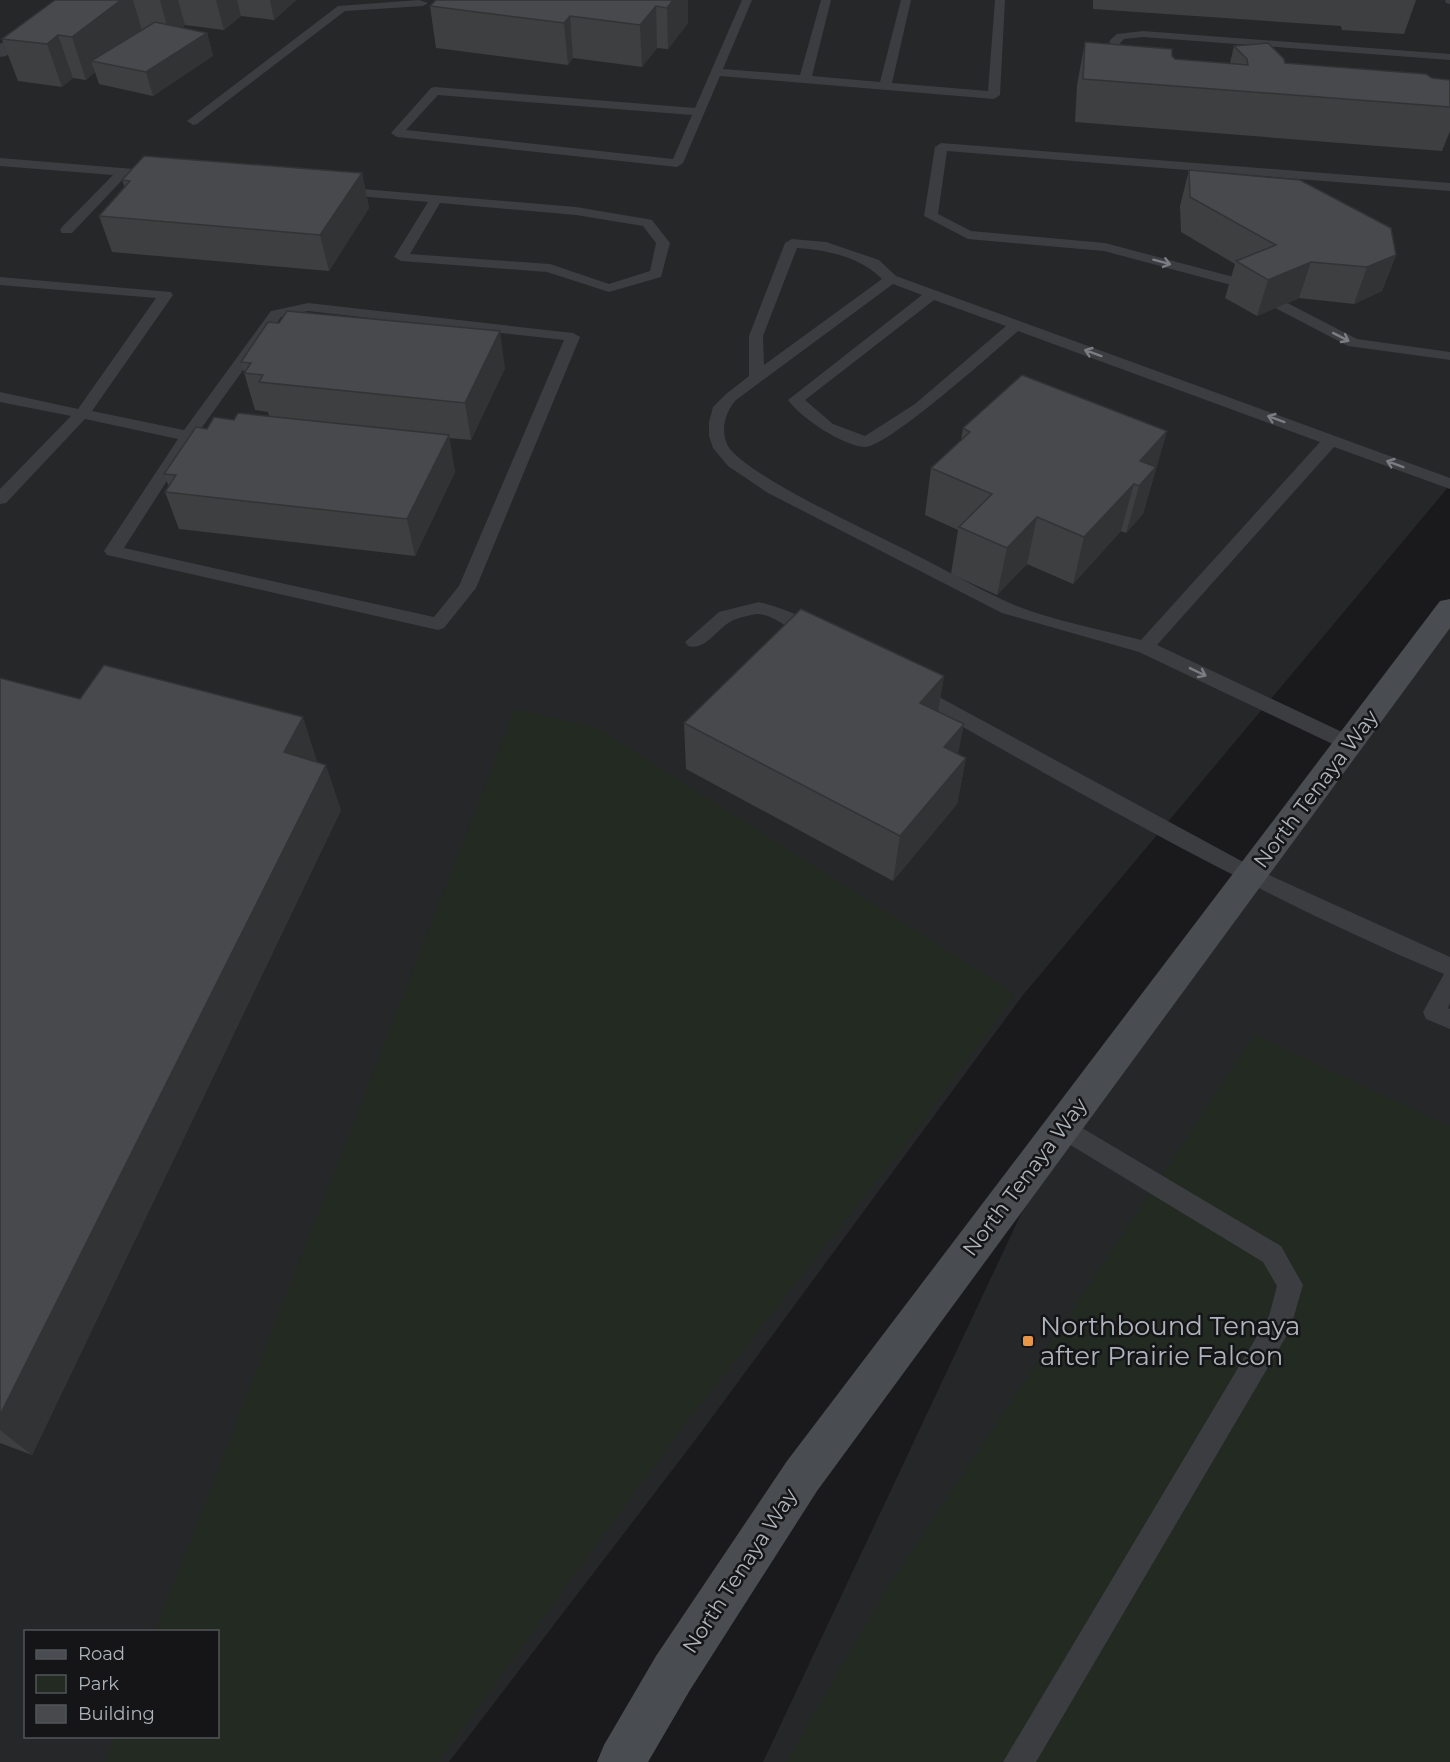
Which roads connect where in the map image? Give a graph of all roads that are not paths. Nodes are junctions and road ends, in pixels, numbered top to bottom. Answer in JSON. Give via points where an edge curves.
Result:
{"nodes":[{"id":1,"x":77,"y":0,"type":"edge"},
{"id":2,"x":747,"y":0,"type":"edge"},
{"id":3,"x":826,"y":0,"type":"edge"},
{"id":4,"x":906,"y":0,"type":"edge"},
{"id":5,"x":1000,"y":0,"type":"edge"},
{"id":6,"x":423,"y":3,"type":"dead end"},
{"id":7,"x":0,"y":52,"type":"edge"},
{"id":8,"x":1450,"y":57,"type":"edge"},
{"id":9,"x":1145,"y":65,"type":"edge"},
{"id":10,"x":716,"y":72,"type":"junction"},
{"id":11,"x":805,"y":80,"type":"junction"},
{"id":12,"x":885,"y":86,"type":"junction"},
{"id":13,"x":699,"y":112,"type":"junction"},
{"id":14,"x":194,"y":121,"type":"dead end"},
{"id":15,"x":0,"y":162,"type":"edge"},
{"id":16,"x":123,"y":172,"type":"junction"},
{"id":17,"x":170,"y":176,"type":"edge"},
{"id":18,"x":1450,"y":187,"type":"edge"},
{"id":19,"x":320,"y":190,"type":"edge"},
{"id":20,"x":436,"y":200,"type":"junction"},
{"id":21,"x":67,"y":230,"type":"dead end"},
{"id":22,"x":891,"y":279,"type":"junction"},
{"id":23,"x":0,"y":281,"type":"edge"},
{"id":24,"x":933,"y":294,"type":"junction"},
{"id":25,"x":1016,"y":325,"type":"junction"},
{"id":26,"x":1450,"y":356,"type":"edge"},
{"id":27,"x":757,"y":378,"type":"junction"},
{"id":28,"x":0,"y":397,"type":"edge"},
{"id":29,"x":82,"y":414,"type":"junction"},
{"id":30,"x":188,"y":436,"type":"junction"},
{"id":31,"x":1331,"y":440,"type":"junction"},
{"id":32,"x":1450,"y":484,"type":"edge"},
{"id":33,"x":0,"y":500,"type":"edge"},
{"id":34,"x":1450,"y":608,"type":"edge"},
{"id":35,"x":694,"y":642,"type":"dead end"},
{"id":36,"x":831,"y":643,"type":"edge"},
{"id":37,"x":1145,"y":647,"type":"junction"},
{"id":38,"x":894,"y":679,"type":"edge"},
{"id":39,"x":1350,"y":744,"type":"junction"},
{"id":40,"x":1251,"y":876,"type":"junction"},
{"id":41,"x":1450,"y":966,"type":"edge"},
{"id":42,"x":1450,"y":981,"type":"edge"},
{"id":43,"x":1450,"y":1019,"type":"edge"},
{"id":44,"x":1062,"y":1127,"type":"junction"},
{"id":45,"x":621,"y":1762,"type":"edge"},
{"id":46,"x":1019,"y":1762,"type":"edge"}],
"edges":[{"from":1,"to":7,"type":"street"},
{"from":2,"to":10,"type":"lane"},
{"from":3,"to":11,"type":"lane"},
{"from":4,"to":12,"type":"lane"},
{"from":5,"to":12,"type":"lane","via":[[994,95]]},
{"from":6,"to":14,"type":"lane","via":[[342,8]]},
{"from":8,"to":9,"type":"lane","via":[[1143,34],[1121,36],[1114,42],[1118,53]]},
{"from":10,"to":11,"type":"lane"},
{"from":10,"to":13,"type":"lane"},
{"from":11,"to":12,"type":"lane"},
{"from":13,"to":13,"type":"lane","via":[[677,163],[397,133],[435,91]]},
{"from":15,"to":16,"type":"lane"},
{"from":16,"to":17,"type":"lane"},
{"from":16,"to":21,"type":"lane"},
{"from":18,"to":26,"type":"lane","one_way":true,"via":[[941,147],[931,216],[968,235],[1105,247],[1236,282],[1353,343]]},
{"from":19,"to":20,"type":"lane"},
{"from":20,"to":20,"type":"lane","via":[[576,211],[647,223],[663,243],[656,274],[609,288],[550,268],[401,257]]},
{"from":22,"to":24,"type":"lane"},
{"from":22,"to":27,"type":"lane"},
{"from":22,"to":27,"type":"lane","via":[[874,262],[826,246],[792,243],[756,336]]},
{"from":23,"to":29,"type":"lane","via":[[166,295]]},
{"from":24,"to":25,"type":"lane"},
{"from":24,"to":25,"type":"lane","via":[[796,400],[827,427],[866,442],[920,407]]},
{"from":31,"to":25,"type":"lane","one_way":true},
{"from":27,"to":37,"type":"lane","via":[[731,396],[717,422],[721,448],[734,463],[774,489],[1008,609]]},
{"from":28,"to":29,"type":"lane"},
{"from":29,"to":30,"type":"lane"},
{"from":29,"to":33,"type":"lane"},
{"from":30,"to":30,"type":"lane","via":[[276,314],[308,307],[573,337],[467,588],[438,624],[114,551]]},
{"from":32,"to":31,"type":"lane","one_way":true},
{"from":31,"to":37,"type":"lane"},
{"from":34,"to":39,"type":"main road","name":"North Tenaya Way"},
{"from":35,"to":36,"type":"lane","via":[[725,615],[759,608],[789,619]]},
{"from":37,"to":39,"type":"lane","one_way":true},
{"from":38,"to":40,"type":"lane"},
{"from":39,"to":40,"type":"main road","name":"North Tenaya Way"},
{"from":40,"to":41,"type":"lane"},
{"from":40,"to":44,"type":"main road","name":"North Tenaya Way"},
{"from":42,"to":43,"type":"lane","via":[[1434,1012]]},
{"from":44,"to":45,"type":"main road","name":"North Tenaya Way","via":[[802,1476],[673,1673]]},
{"from":44,"to":46,"type":"lane","via":[[1272,1254],[1290,1285],[1281,1321]]}]}
